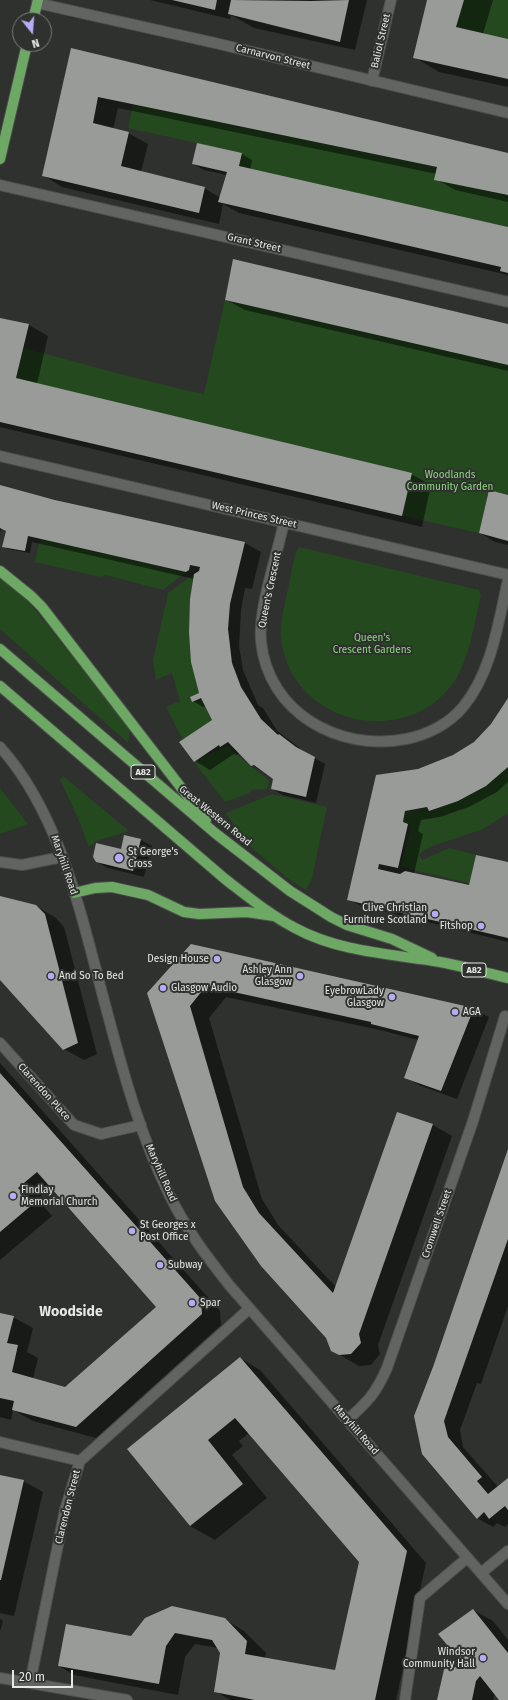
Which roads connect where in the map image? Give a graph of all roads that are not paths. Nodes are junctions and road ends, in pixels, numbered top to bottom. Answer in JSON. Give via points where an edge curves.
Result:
{"nodes":[{"id":1,"x":391,"y":0,"type":"edge"},
{"id":2,"x":37,"y":1,"type":"edge"},
{"id":3,"x":35,"y":12,"type":"edge"},
{"id":4,"x":25,"y":52,"type":"edge"},
{"id":5,"x":372,"y":81,"type":"junction"},
{"id":6,"x":508,"y":113,"type":"edge"},
{"id":7,"x":0,"y":159,"type":"edge"},
{"id":8,"x":0,"y":185,"type":"edge"},
{"id":9,"x":508,"y":302,"type":"edge"},
{"id":10,"x":0,"y":456,"type":"edge"},
{"id":11,"x":284,"y":522,"type":"junction"},
{"id":12,"x":0,"y":572,"type":"edge"},
{"id":13,"x":508,"y":575,"type":"edge"},
{"id":14,"x":508,"y":580,"type":"edge"},
{"id":15,"x":0,"y":649,"type":"edge"},
{"id":16,"x":0,"y":686,"type":"edge"},
{"id":17,"x":0,"y":747,"type":"edge"},
{"id":18,"x":215,"y":833,"type":"junction"},
{"id":19,"x":62,"y":857,"type":"junction"},
{"id":20,"x":0,"y":862,"type":"edge"},
{"id":21,"x":74,"y":893,"type":"junction"},
{"id":22,"x":276,"y":916,"type":"junction"},
{"id":23,"x":441,"y":962,"type":"junction"},
{"id":24,"x":508,"y":978,"type":"edge"},
{"id":25,"x":505,"y":1016,"type":"dead end"},
{"id":26,"x":0,"y":1043,"type":"edge"},
{"id":27,"x":140,"y":1125,"type":"junction"},
{"id":28,"x":249,"y":1309,"type":"junction"},
{"id":29,"x":347,"y":1420,"type":"junction"},
{"id":30,"x":0,"y":1442,"type":"edge"},
{"id":31,"x":80,"y":1461,"type":"junction"},
{"id":32,"x":508,"y":1551,"type":"edge"},
{"id":33,"x":467,"y":1558,"type":"junction"},
{"id":34,"x":481,"y":1573,"type":"junction"},
{"id":35,"x":508,"y":1604,"type":"edge"},
{"id":36,"x":0,"y":1678,"type":"edge"},
{"id":37,"x":30,"y":1683,"type":"junction"},
{"id":38,"x":127,"y":1700,"type":"edge"},
{"id":39,"x":405,"y":1700,"type":"edge"}],
"edges":[{"from":1,"to":5,"type":"street","name":"Baliol Street"},
{"from":2,"to":3,"type":"main road"},
{"from":2,"to":5,"type":"street","name":"Carnarvon Street"},
{"from":4,"to":7,"type":"main road"},
{"from":5,"to":6,"type":"street","name":"Carnarvon Street"},
{"from":8,"to":9,"type":"street","name":"Grant Street"},
{"from":10,"to":11,"type":"street","name":"West Princes Street"},
{"from":11,"to":13,"type":"street","name":"West Princes Street"},
{"from":11,"to":14,"type":"street","name":"Queen's Crescent","via":[[263,615],[261,642],[266,662],[280,691],[294,709],[326,732],[352,739],[391,742],[415,737],[450,720],[462,708],[475,691],[489,660]]},
{"from":12,"to":18,"type":"main road","via":[[42,607]]},
{"from":15,"to":18,"type":"main road","name":"Great Western Road","number":"A82"},
{"from":16,"to":22,"type":"main road","name":"Great Western Road","number":"A82","via":[[198,855],[251,899]]},
{"from":17,"to":19,"type":"street","name":"Maryhill Road","via":[[37,800],[52,829]]},
{"from":18,"to":23,"type":"main road","name":"Great Western Road","number":"A82","via":[[290,891],[331,917],[392,939]]},
{"from":19,"to":20,"type":"street","via":[[22,864]]},
{"from":19,"to":21,"type":"street","name":"Maryhill Road"},
{"from":21,"to":22,"type":"main road","via":[[112,887],[148,895],[184,912],[247,912]]},
{"from":21,"to":27,"type":"street","name":"Maryhill Road"},
{"from":22,"to":23,"type":"main road","name":"Great Western Road","number":"A82","via":[[295,929],[338,944],[380,954]]},
{"from":23,"to":24,"type":"main road","name":"Great Western Road","number":"A82"},
{"from":25,"to":29,"type":"street","name":"Cromwell Street","via":[[473,1121],[387,1368],[371,1398]]},
{"from":26,"to":27,"type":"street","name":"Clarendon Place","via":[[74,1125],[100,1134]]},
{"from":27,"to":28,"type":"street","name":"Maryhill Road","via":[[182,1220],[204,1253]]},
{"from":28,"to":29,"type":"street","name":"Maryhill Road"},
{"from":28,"to":31,"type":"street","name":"Clarendon Street"},
{"from":29,"to":33,"type":"street","name":"Maryhill Road"},
{"from":30,"to":31,"type":"street"},
{"from":31,"to":37,"type":"street","name":"Clarendon Street","via":[[65,1510]]},
{"from":32,"to":34,"type":"street"},
{"from":33,"to":34,"type":"street","name":"Maryhill Road"},
{"from":33,"to":39,"type":"street","via":[[420,1598]]},
{"from":34,"to":35,"type":"street","name":"Maryhill Road"},
{"from":36,"to":37,"type":"street"},
{"from":37,"to":38,"type":"street"}]}
